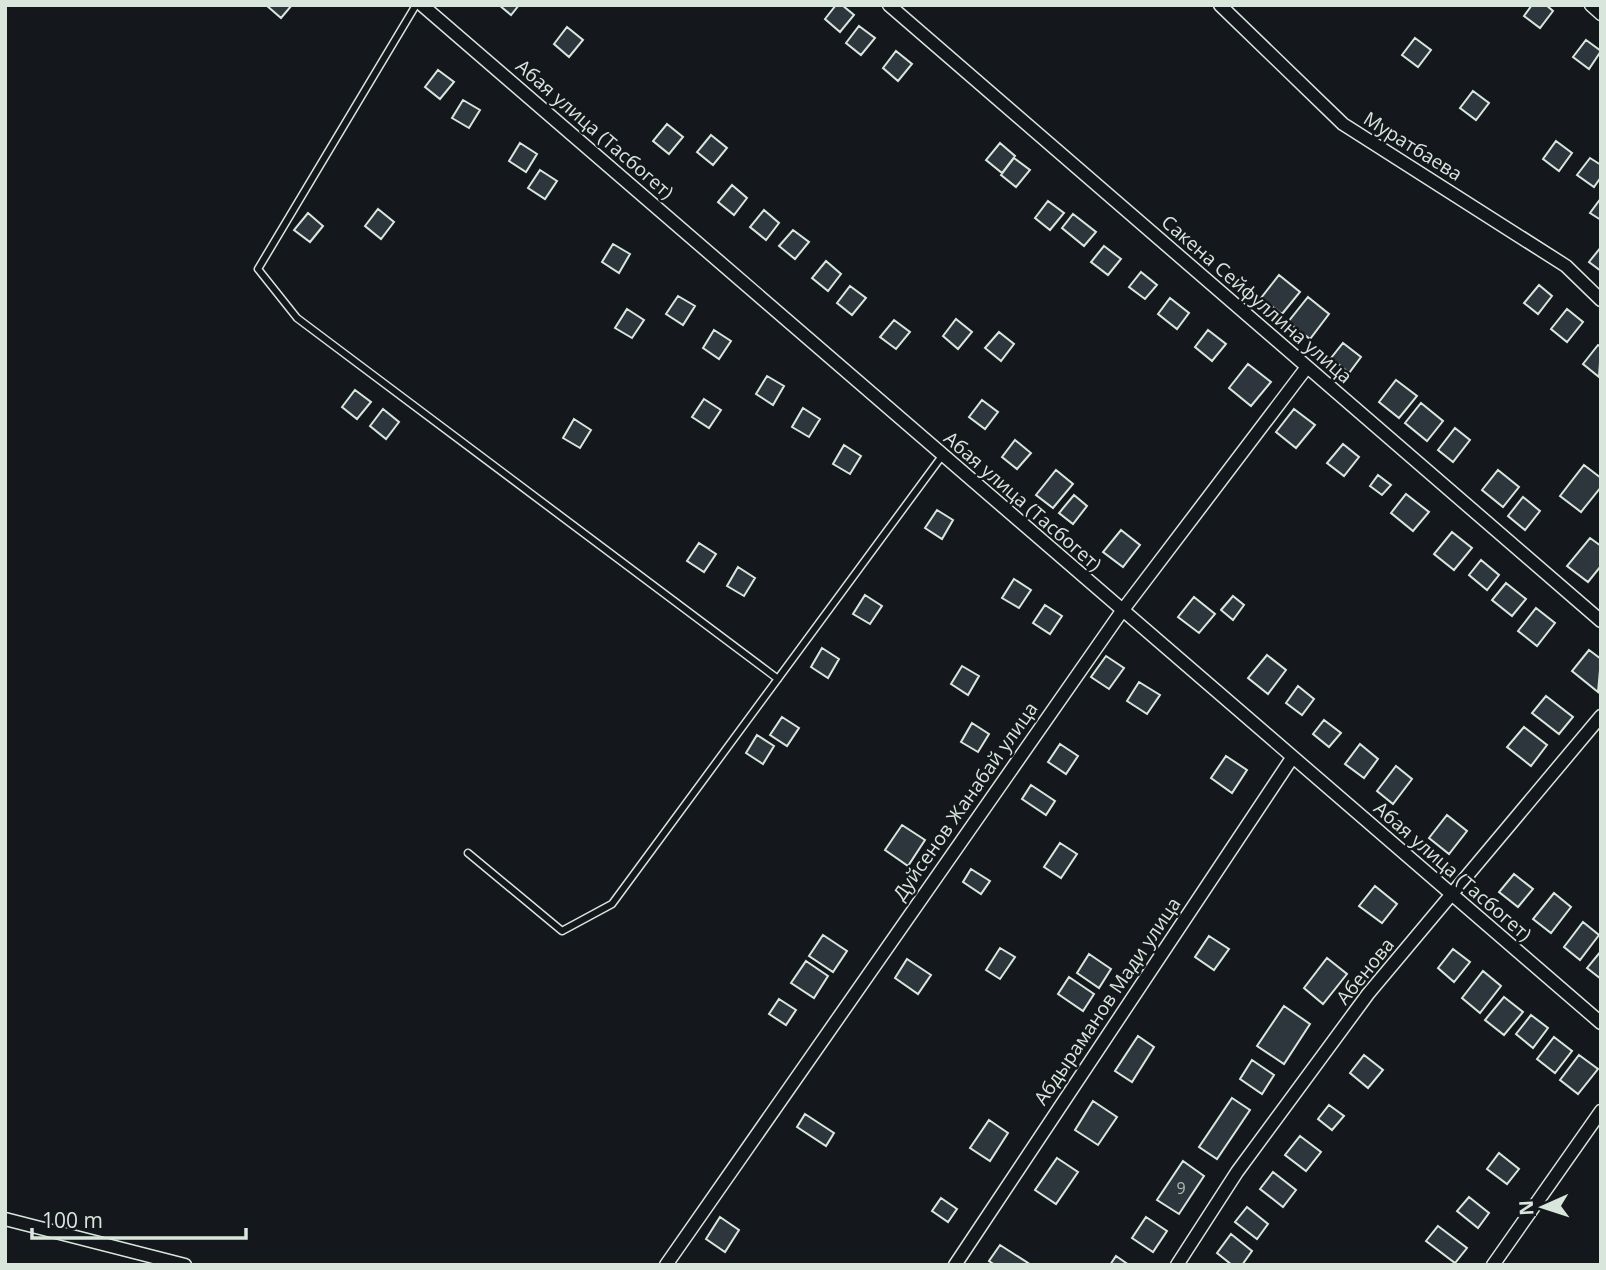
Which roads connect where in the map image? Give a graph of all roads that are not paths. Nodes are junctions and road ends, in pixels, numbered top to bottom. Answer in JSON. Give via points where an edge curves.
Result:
{"nodes":[{"id":1,"x":416,"y":5,"type":"edge"},
{"id":2,"x":422,"y":5,"type":"edge"},
{"id":3,"x":889,"y":5,"type":"edge"},
{"id":4,"x":1220,"y":5,"type":"edge"},
{"id":5,"x":1591,"y":5,"type":"edge"},
{"id":6,"x":1601,"y":14,"type":"edge"},
{"id":7,"x":1601,"y":300,"type":"edge"},
{"id":8,"x":1307,"y":368,"type":"junction"},
{"id":9,"x":942,"y":456,"type":"junction"},
{"id":10,"x":1122,"y":611,"type":"junction"},
{"id":11,"x":1601,"y":621,"type":"edge"},
{"id":12,"x":778,"y":679,"type":"junction"},
{"id":13,"x":1601,"y":716,"type":"edge"},
{"id":14,"x":1292,"y":758,"type":"junction"},
{"id":15,"x":468,"y":853,"type":"dead end"},
{"id":16,"x":1452,"y":897,"type":"junction"},
{"id":17,"x":1601,"y":1023,"type":"edge"},
{"id":18,"x":1601,"y":1111,"type":"edge"},
{"id":19,"x":5,"y":1219,"type":"edge"},
{"id":20,"x":185,"y":1265,"type":"edge"},
{"id":21,"x":666,"y":1265,"type":"edge"},
{"id":22,"x":955,"y":1265,"type":"edge"},
{"id":23,"x":1177,"y":1265,"type":"edge"},
{"id":24,"x":1493,"y":1265,"type":"edge"}],
"edges":[{"from":1,"to":12,"type":"lane","via":[[258,269],[297,318]]},
{"from":2,"to":9,"type":"street","name":"Абая улица (Тасбогет)"},
{"from":3,"to":8,"type":"street","name":"Сакена Сейфуллина улица"},
{"from":4,"to":7,"type":"street","name":"Муратбаева","via":[[1343,124],[1566,266]]},
{"from":5,"to":6,"type":"street"},
{"from":8,"to":10,"type":"street","name":"Дуйсенов Жанабай улица"},
{"from":8,"to":11,"type":"street","name":"Сакена Сейфуллина улица"},
{"from":9,"to":10,"type":"street","name":"Абая улица (Тасбогет)"},
{"from":9,"to":12,"type":"lane"},
{"from":10,"to":14,"type":"street","name":"Абая улица (Тасбогет)"},
{"from":10,"to":21,"type":"street","name":"Дуйсенов Жанабай улица"},
{"from":12,"to":15,"type":"lane","via":[[612,904],[562,931]]},
{"from":13,"to":16,"type":"street","name":"Абенова"},
{"from":14,"to":16,"type":"street","name":"Абая улица (Тасбогет)"},
{"from":14,"to":22,"type":"street","name":"Абдыраманов Мади улица"},
{"from":16,"to":17,"type":"street","name":"Абая улица (Тасбогет)"},
{"from":16,"to":23,"type":"street","name":"Абенова","via":[[1353,1015],[1237,1172]]},
{"from":18,"to":24,"type":"street"},
{"from":19,"to":20,"type":"street"}]}
